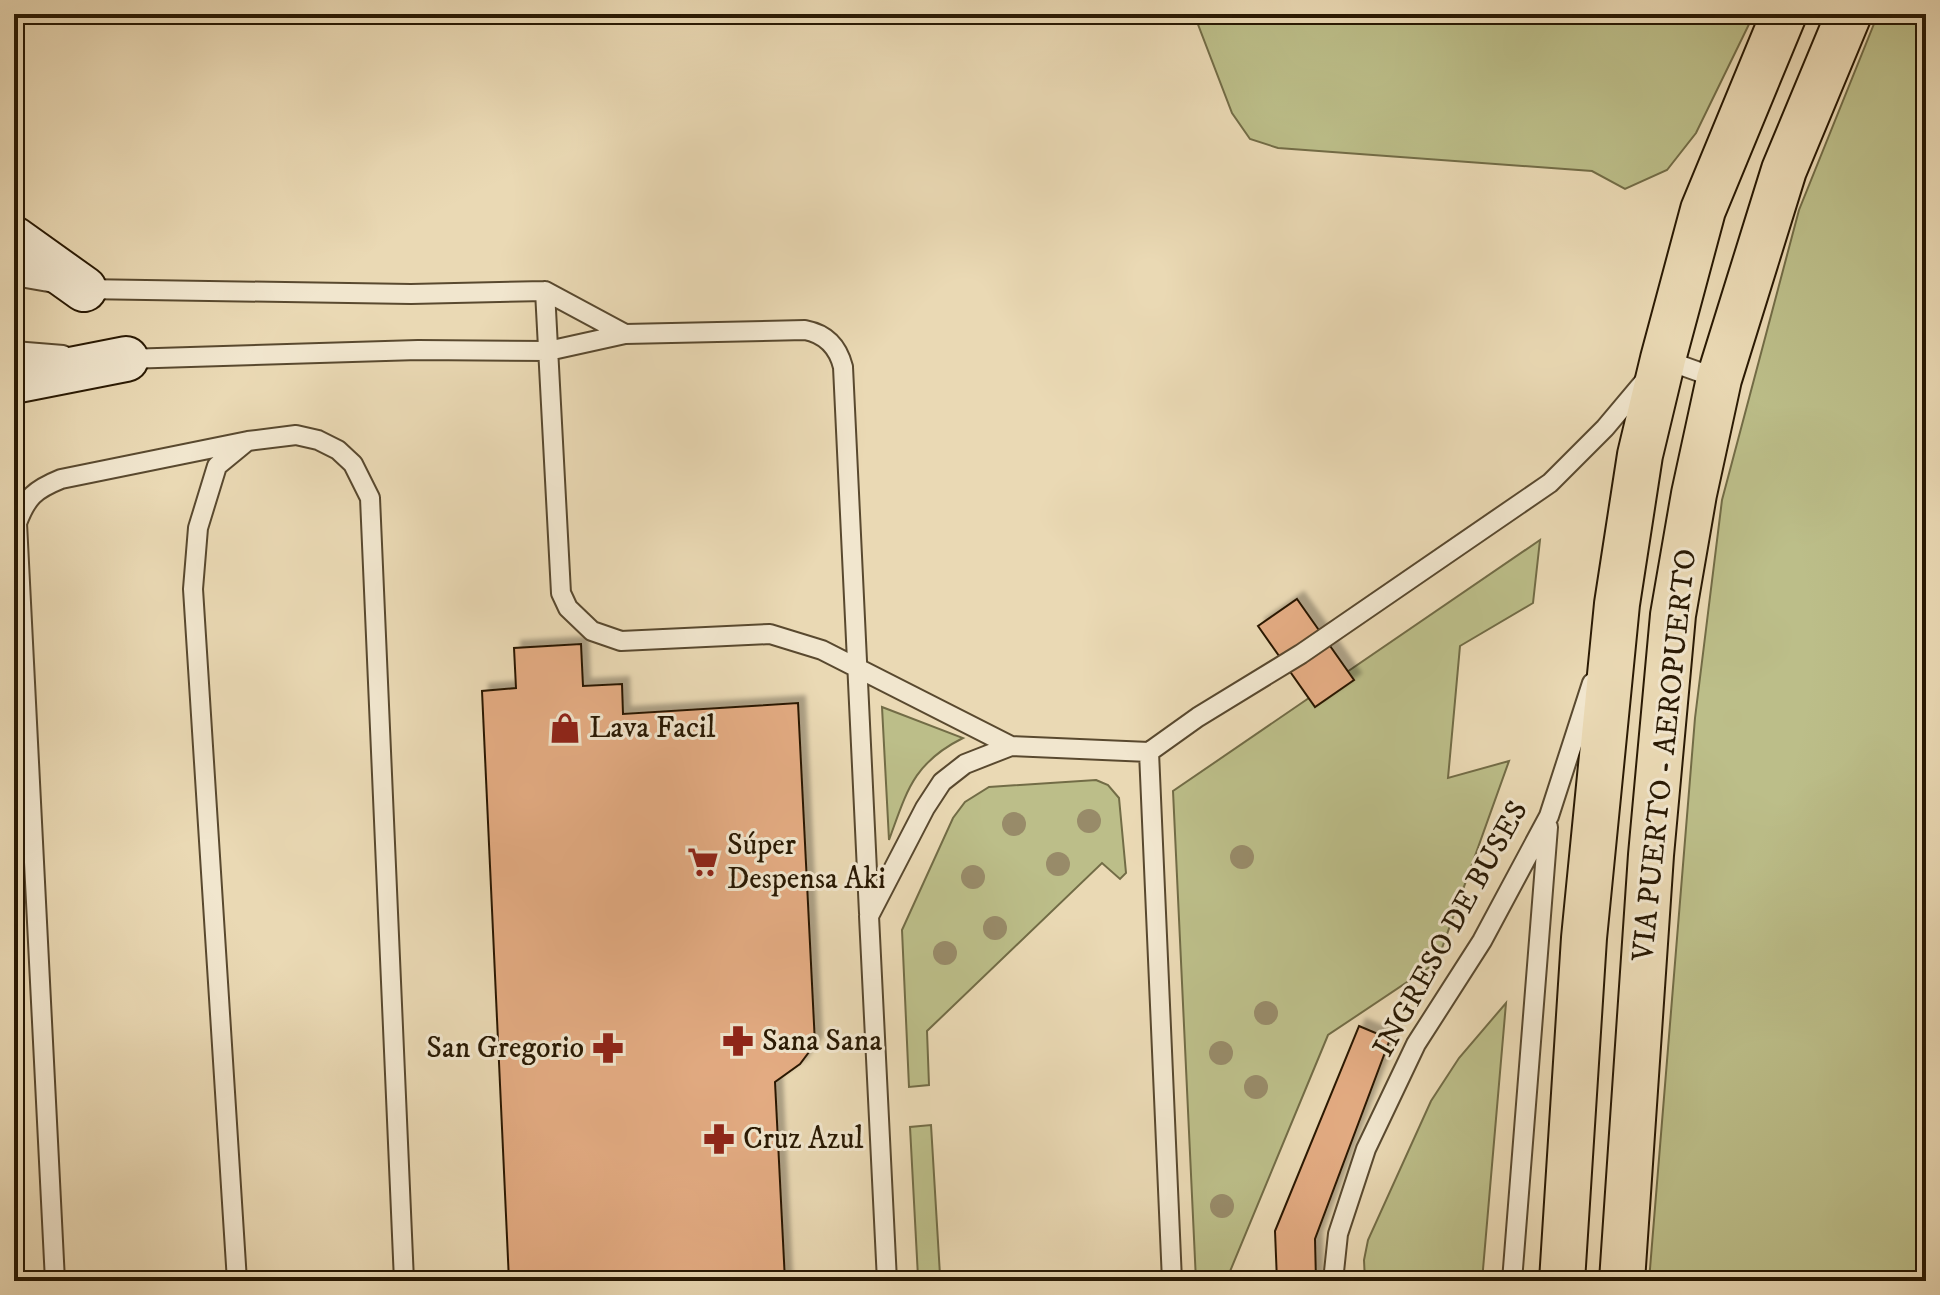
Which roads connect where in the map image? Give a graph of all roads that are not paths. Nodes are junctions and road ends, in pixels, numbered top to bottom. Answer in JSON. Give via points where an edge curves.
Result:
{"nodes":[{"id":1,"x":1784,"y":14,"type":"edge"},
{"id":2,"x":1849,"y":14,"type":"edge"},
{"id":3,"x":14,"y":239,"type":"edge"},
{"id":4,"x":14,"y":276,"type":"edge"},
{"id":5,"x":84,"y":289,"type":"junction"},
{"id":6,"x":545,"y":291,"type":"junction"},
{"id":7,"x":625,"y":334,"type":"junction"},
{"id":8,"x":14,"y":351,"type":"edge"},
{"id":9,"x":548,"y":351,"type":"junction"},
{"id":10,"x":126,"y":359,"type":"junction"},
{"id":11,"x":1663,"y":359,"type":"junction"},
{"id":12,"x":1719,"y":379,"type":"junction"},
{"id":13,"x":14,"y":381,"type":"edge"},
{"id":14,"x":248,"y":441,"type":"junction"},
{"id":15,"x":1617,"y":604,"type":"junction"},
{"id":16,"x":856,"y":669,"type":"junction"},
{"id":17,"x":1011,"y":746,"type":"junction"},
{"id":18,"x":1149,"y":752,"type":"junction"},
{"id":19,"x":1549,"y":816,"type":"junction"},
{"id":20,"x":869,"y":916,"type":"junction"},
{"id":21,"x":55,"y":1281,"type":"edge"},
{"id":22,"x":237,"y":1281,"type":"edge"},
{"id":23,"x":404,"y":1281,"type":"edge"},
{"id":24,"x":887,"y":1281,"type":"edge"},
{"id":25,"x":1172,"y":1281,"type":"edge"},
{"id":26,"x":1333,"y":1281,"type":"edge"},
{"id":27,"x":1512,"y":1281,"type":"edge"},
{"id":28,"x":1562,"y":1281,"type":"edge"},
{"id":29,"x":1622,"y":1281,"type":"edge"}],
"edges":[{"from":1,"to":11,"type":"main road","name":"VIA PUERTO - AEROPUERTO","via":[[1703,210]]},
{"from":2,"to":12,"type":"main road","name":"VIA PUERTO - AEROPUERTO","via":[[1784,170]]},
{"from":3,"to":5,"type":"main road"},
{"from":4,"to":5,"type":"lane"},
{"from":5,"to":6,"type":"lane"},
{"from":6,"to":7,"type":"lane"},
{"from":6,"to":9,"type":"lane"},
{"from":7,"to":9,"type":"lane"},
{"from":7,"to":16,"type":"lane","via":[[805,330],[832,344],[843,367]]},
{"from":8,"to":10,"type":"lane"},
{"from":9,"to":10,"type":"lane"},
{"from":9,"to":16,"type":"lane","via":[[561,593],[580,621],[621,641],[770,634],[806,643]]},
{"from":10,"to":13,"type":"main road"},
{"from":11,"to":12,"type":"lane"},
{"from":11,"to":15,"type":"main road","name":"VIA PUERTO - AEROPUERTO","via":[[1640,455]]},
{"from":11,"to":18,"type":"lane","via":[[1550,483]]},
{"from":12,"to":29,"type":"main road","name":"VIA PUERTO - AEROPUERTO","via":[[1673,615]]},
{"from":14,"to":21,"type":"lane","via":[[61,479],[38,488],[17,523]]},
{"from":14,"to":22,"type":"lane","via":[[217,466],[198,528],[193,589]]},
{"from":14,"to":23,"type":"lane","via":[[296,435],[318,440],[353,464],[370,498]]},
{"from":15,"to":19,"type":"lane","name":"INGRESO DE BUSES"},
{"from":15,"to":28,"type":"main road","name":"VIA PUERTO - AEROPUERTO","via":[[1584,938]]},
{"from":16,"to":17,"type":"lane"},
{"from":16,"to":20,"type":"lane"},
{"from":17,"to":18,"type":"lane"},
{"from":17,"to":20,"type":"lane","via":[[965,764],[942,782]]},
{"from":18,"to":25,"type":"lane"},
{"from":19,"to":26,"type":"lane","name":"INGRESO DE BUSES","via":[[1392,1093],[1366,1149],[1338,1234]]},
{"from":19,"to":27,"type":"lane"},
{"from":20,"to":24,"type":"lane"}]}
